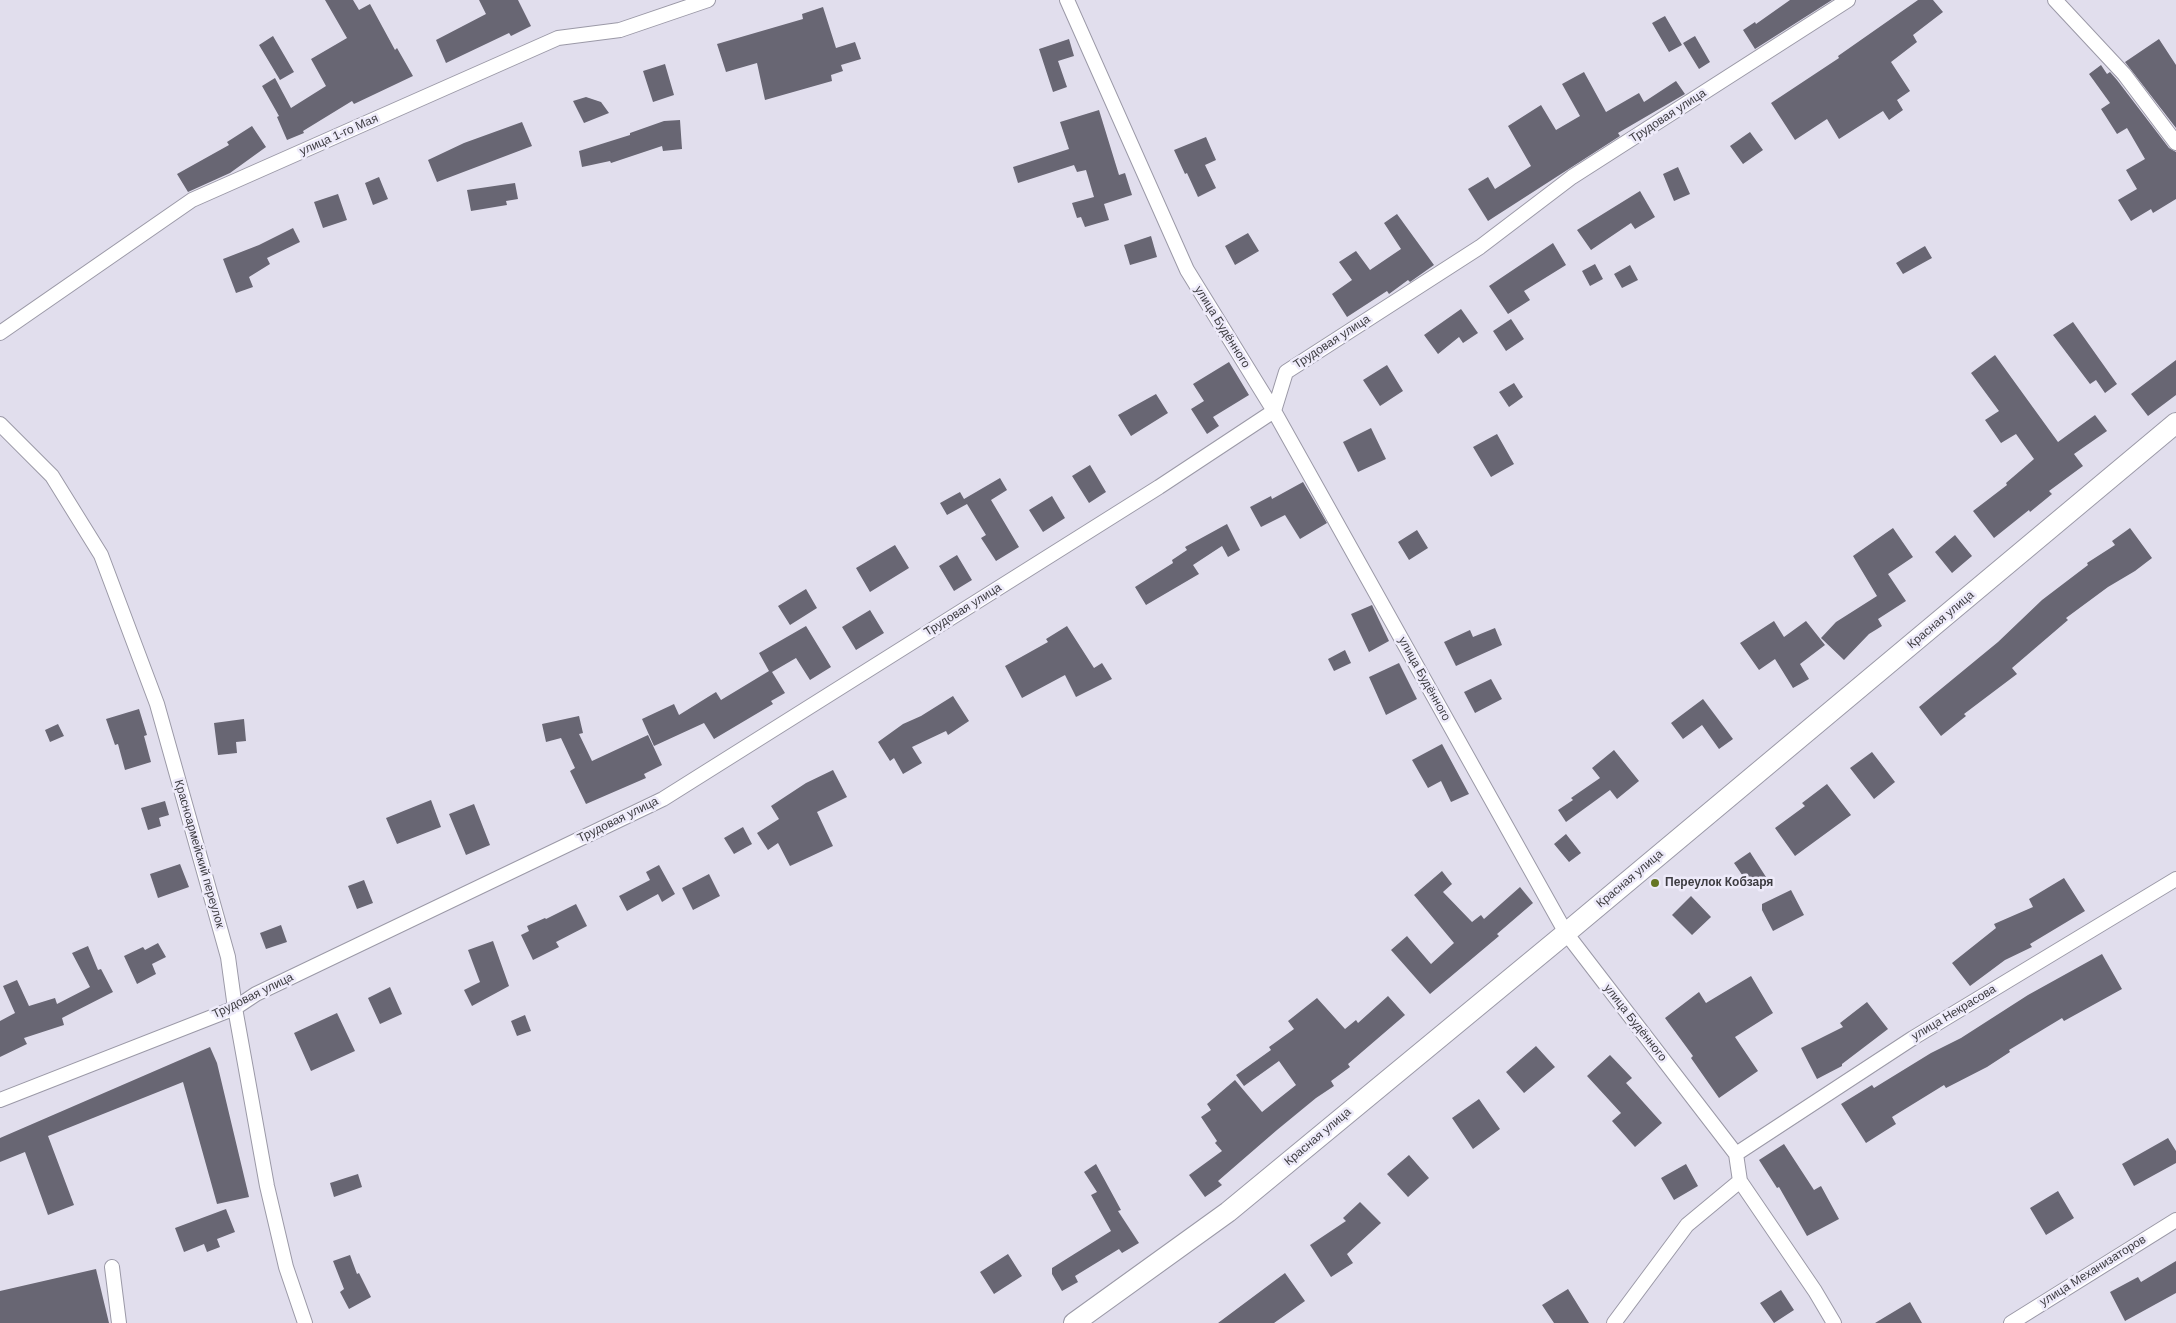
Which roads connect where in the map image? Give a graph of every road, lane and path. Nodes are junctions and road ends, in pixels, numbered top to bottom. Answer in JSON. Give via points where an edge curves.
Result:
{"nodes":[{"id":1,"x":708,"y":0,"type":"edge"},
{"id":2,"x":1067,"y":0,"type":"edge"},
{"id":3,"x":1848,"y":0,"type":"edge"},
{"id":4,"x":2055,"y":0,"type":"edge"},
{"id":5,"x":2176,"y":143,"type":"edge"},
{"id":6,"x":0,"y":333,"type":"edge"},
{"id":7,"x":1274,"y":411,"type":"junction"},
{"id":8,"x":2176,"y":423,"type":"edge"},
{"id":9,"x":0,"y":424,"type":"edge"},
{"id":10,"x":2176,"y":879,"type":"edge"},
{"id":11,"x":1566,"y":933,"type":"junction"},
{"id":12,"x":235,"y":1008,"type":"junction"},
{"id":13,"x":0,"y":1100,"type":"edge"},
{"id":14,"x":1736,"y":1154,"type":"junction"},
{"id":15,"x":1740,"y":1181,"type":"junction"},
{"id":16,"x":2176,"y":1220,"type":"edge"},
{"id":17,"x":112,"y":1267,"type":"dead end"},
{"id":18,"x":119,"y":1323,"type":"edge"},
{"id":19,"x":305,"y":1323,"type":"edge"},
{"id":20,"x":1074,"y":1323,"type":"edge"},
{"id":21,"x":1614,"y":1323,"type":"edge"},
{"id":22,"x":1834,"y":1323,"type":"edge"},
{"id":23,"x":2011,"y":1323,"type":"edge"}],
"edges":[{"from":1,"to":6,"type":"street","name":"улица 1-го Мая","via":[[620,30],[558,38],[192,200]]},
{"from":2,"to":7,"type":"street","name":"улица Будённого","via":[[1187,270]]},
{"from":3,"to":7,"type":"street","name":"Трудовая улица","via":[[1572,177],[1480,247],[1286,372]]},
{"from":4,"to":5,"type":"street","via":[[2124,74]]},
{"from":7,"to":11,"type":"street","name":"улица Будённого"},
{"from":7,"to":12,"type":"street","name":"Трудовая улица","via":[[1159,487],[663,799],[256,994]]},
{"from":8,"to":11,"type":"main road","name":"Красная улица"},
{"from":9,"to":12,"type":"street","name":"Красноармейский переулок","via":[[52,476],[101,555],[157,704],[228,957]]},
{"from":10,"to":14,"type":"street","name":"улица Некрасова","via":[[1913,1038]]},
{"from":11,"to":14,"type":"street","name":"улица Будённого"},
{"from":11,"to":20,"type":"main road","name":"Красная улица","via":[[1228,1212]]},
{"from":12,"to":13,"type":"street","name":"Трудовая улица"},
{"from":12,"to":19,"type":"street","name":"Красноармейский переулок","via":[[267,1186],[286,1267]]},
{"from":14,"to":15,"type":"street","name":"улица Будённого"},
{"from":15,"to":21,"type":"street","via":[[1687,1225]]},
{"from":15,"to":22,"type":"street","name":"улица Будённого"},
{"from":16,"to":23,"type":"street","name":"улица Механизаторов"},
{"from":17,"to":18,"type":"street"}]}
